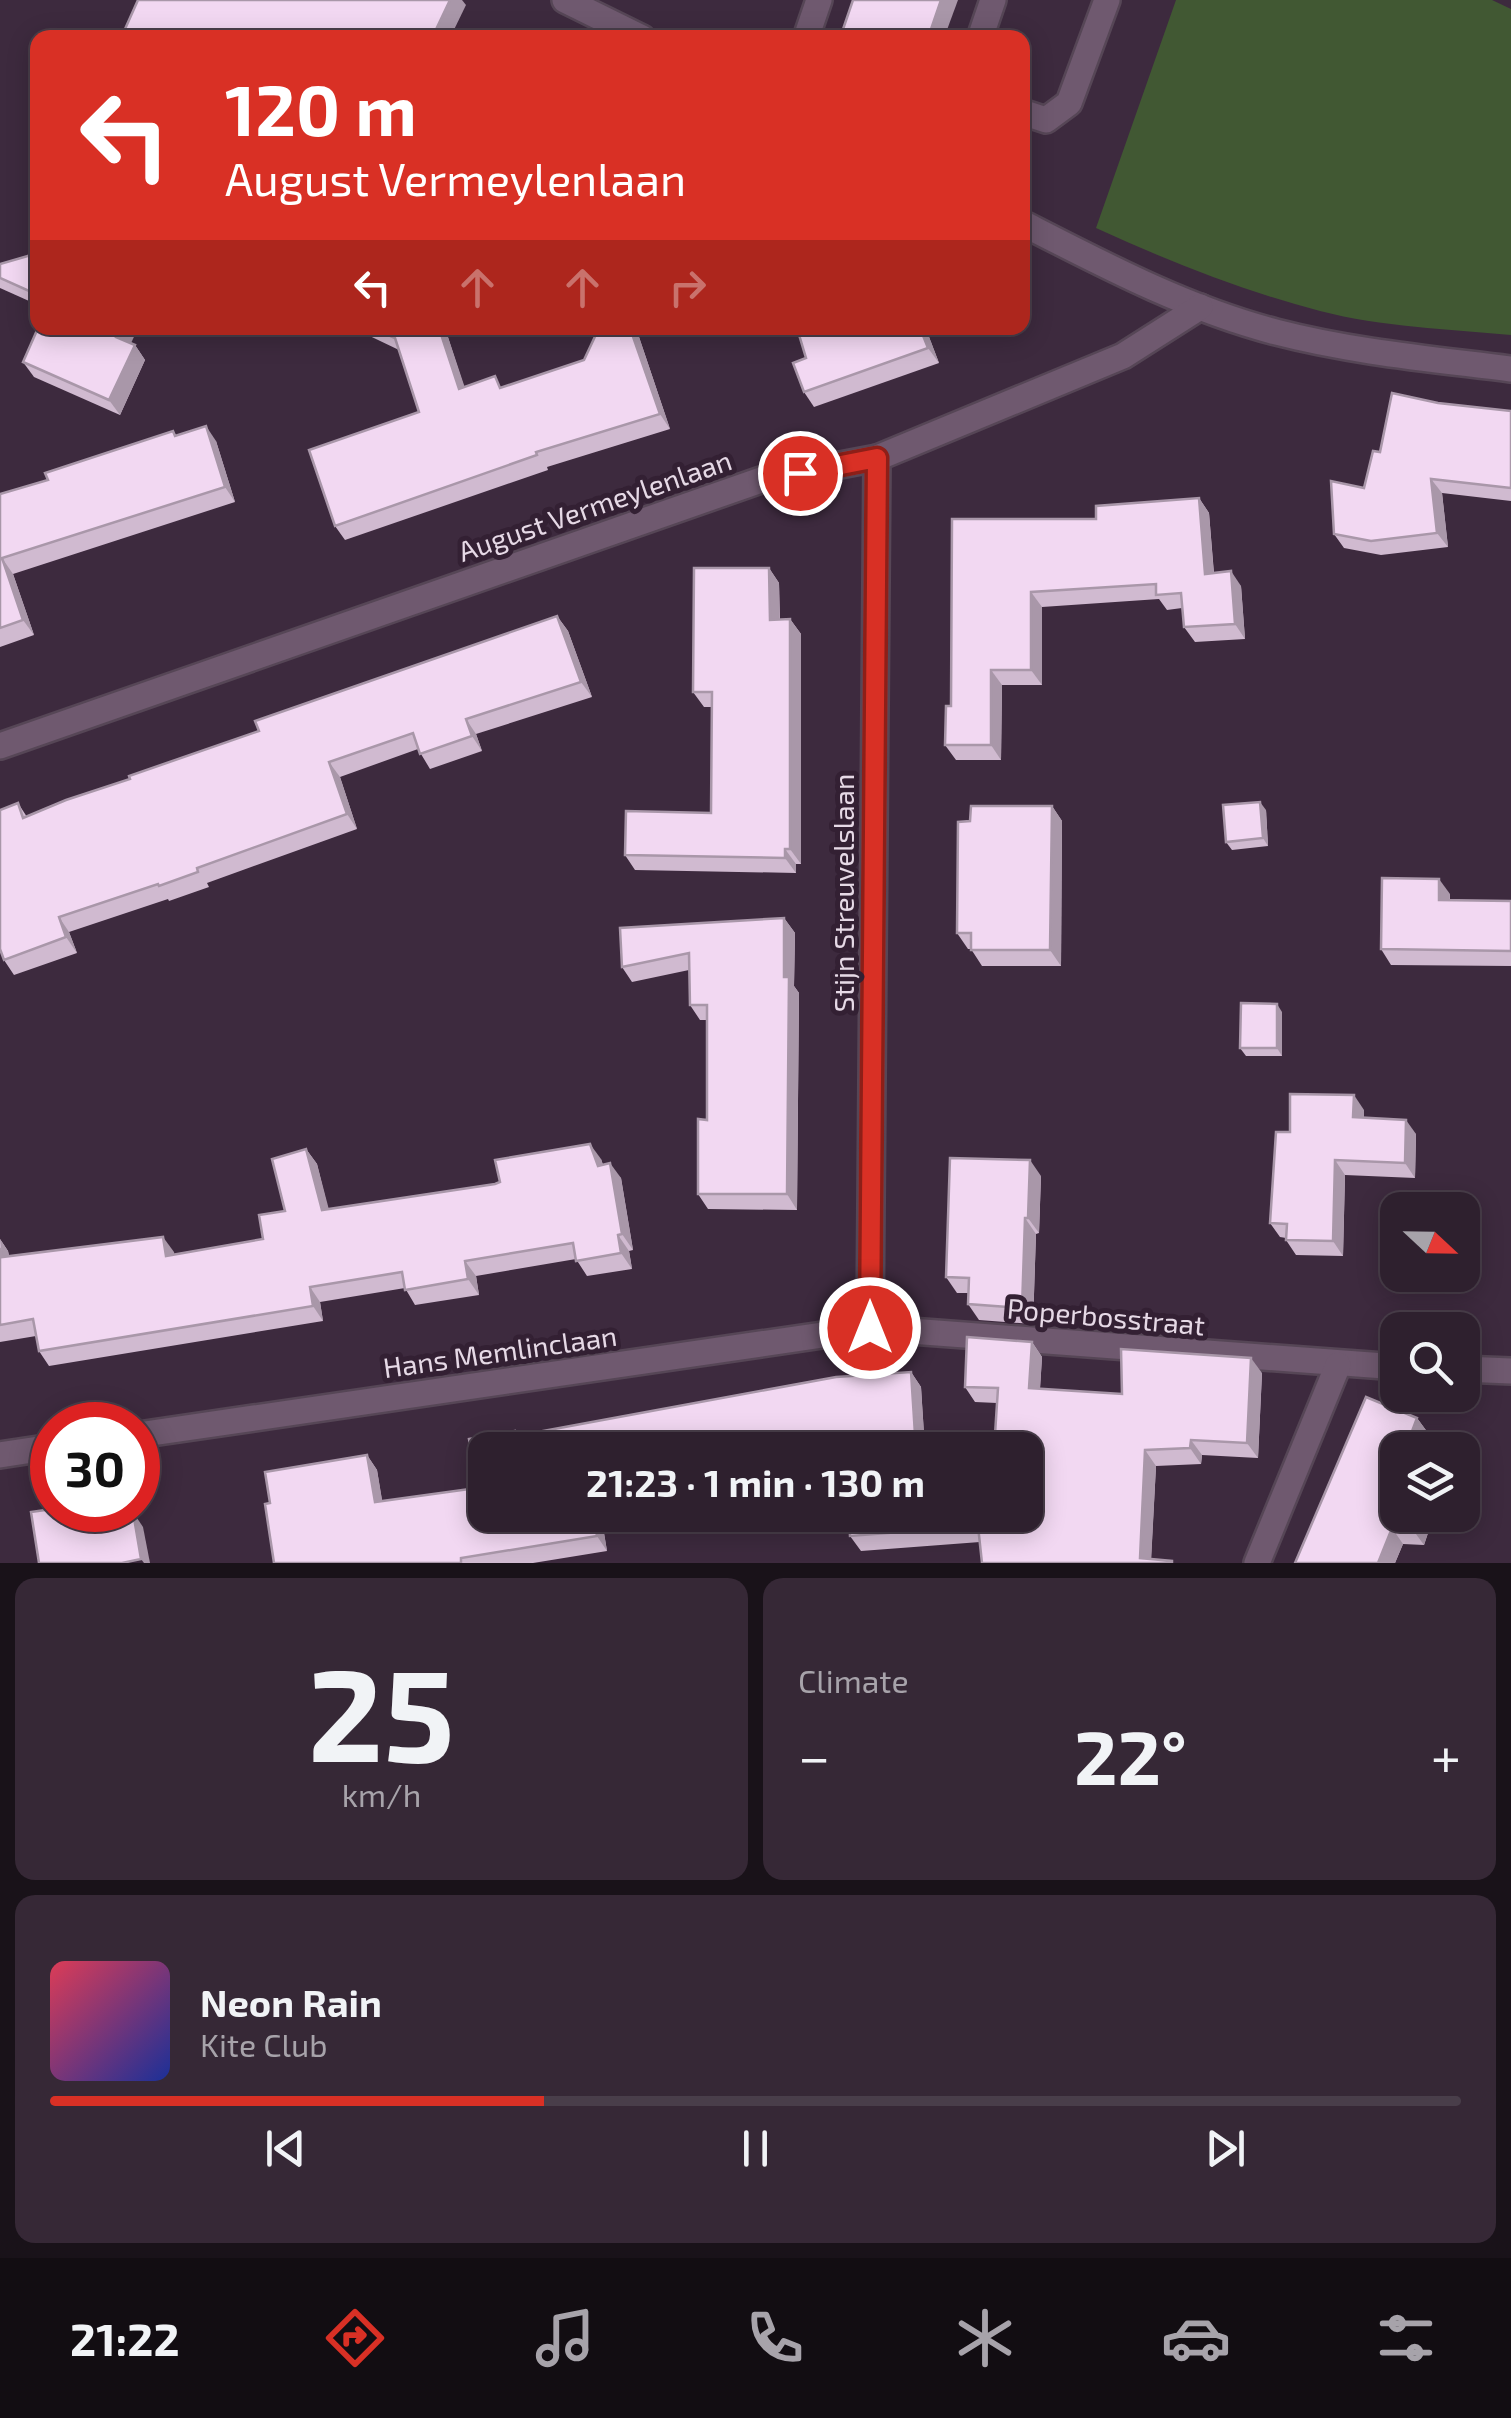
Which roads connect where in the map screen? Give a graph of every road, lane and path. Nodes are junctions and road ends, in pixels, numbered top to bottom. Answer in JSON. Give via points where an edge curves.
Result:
{"nodes":[{"id":1,"x":565,"y":0,"type":"edge"},
{"id":2,"x":819,"y":0,"type":"edge"},
{"id":3,"x":993,"y":0,"type":"edge"},
{"id":4,"x":1107,"y":0,"type":"edge"},
{"id":5,"x":626,"y":30,"type":"edge"},
{"id":6,"x":809,"y":30,"type":"edge"},
{"id":7,"x":983,"y":30,"type":"edge"},
{"id":8,"x":1030,"y":115,"type":"edge"},
{"id":9,"x":1030,"y":227,"type":"edge"},
{"id":10,"x":1200,"y":307,"type":"junction"},
{"id":11,"x":1511,"y":368,"type":"edge"},
{"id":12,"x":877,"y":458,"type":"junction"},
{"id":13,"x":0,"y":746,"type":"edge"},
{"id":14,"x":870,"y":1328,"type":"junction"},
{"id":15,"x":1338,"y":1365,"type":"junction"},
{"id":16,"x":1380,"y":1366,"type":"edge"},
{"id":17,"x":1480,"y":1370,"type":"edge"},
{"id":18,"x":1511,"y":1371,"type":"edge"},
{"id":19,"x":160,"y":1432,"type":"edge"},
{"id":20,"x":30,"y":1450,"type":"edge"},
{"id":21,"x":0,"y":1455,"type":"edge"},
{"id":22,"x":1256,"y":1563,"type":"edge"}],
"edges":[{"from":1,"to":5,"type":"street"},
{"from":2,"to":6,"type":"street"},
{"from":3,"to":7,"type":"street"},
{"from":4,"to":8,"type":"street","via":[[1070,103],[1046,120]]},
{"from":9,"to":10,"type":"street"},
{"from":10,"to":11,"type":"street","via":[[1274,332],[1369,352]]},
{"from":10,"to":12,"type":"street","name":"August Vermeylenlaan","via":[[1123,356]]},
{"from":12,"to":13,"type":"street","name":"August Vermeylenlaan","via":[[761,480]]},
{"from":12,"to":14,"type":"street","name":"Stijn Streuvelslaan"},
{"from":14,"to":15,"type":"street","name":"Poperbosstraat"},
{"from":14,"to":19,"type":"street","name":"Hans Memlinclaan"},
{"from":15,"to":16,"type":"street","name":"Poperbosstraat"},
{"from":15,"to":22,"type":"street"},
{"from":17,"to":18,"type":"street"},
{"from":20,"to":21,"type":"street"}]}
